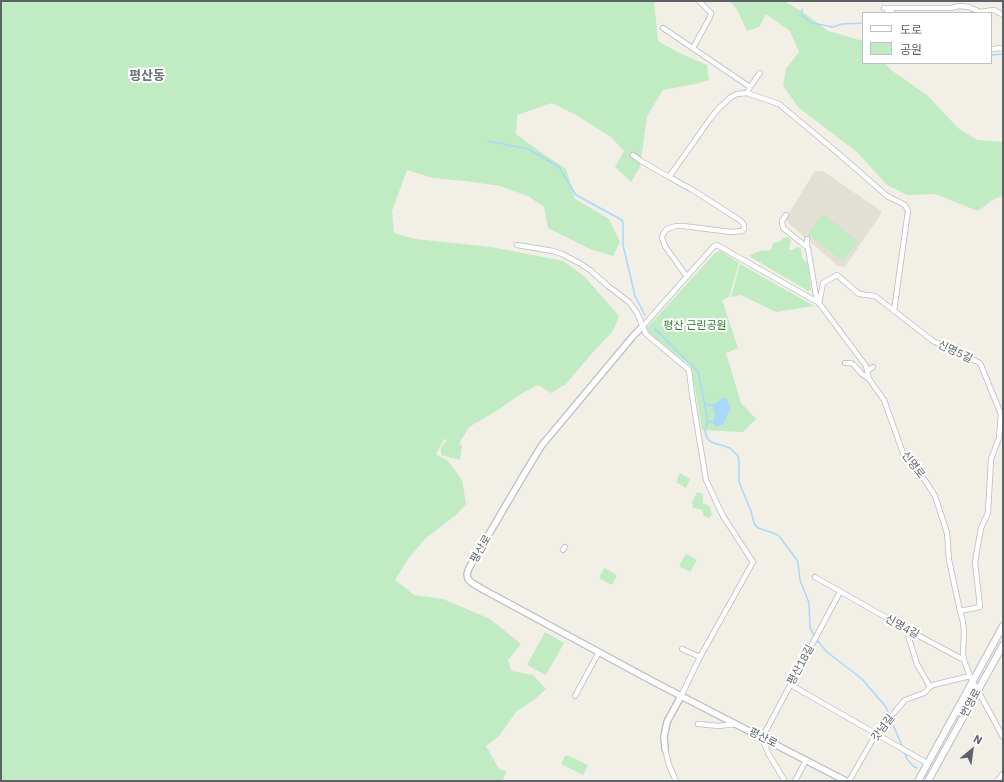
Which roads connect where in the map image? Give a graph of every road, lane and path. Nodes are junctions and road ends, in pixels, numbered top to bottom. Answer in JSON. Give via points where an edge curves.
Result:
{"nodes":[{"id":1,"x":699,"y":1,"type":"edge"},
{"id":2,"x":891,"y":12,"type":"edge"},
{"id":3,"x":980,"y":12,"type":"edge"},
{"id":4,"x":980,"y":12,"type":"edge"},
{"id":5,"x":1003,"y":15,"type":"edge"},
{"id":6,"x":664,"y":28,"type":"dead end"},
{"id":7,"x":693,"y":48,"type":"junction"},
{"id":8,"x":1003,"y":48,"type":"edge"},
{"id":9,"x":992,"y":49,"type":"edge"},
{"id":10,"x":760,"y":73,"type":"dead end"},
{"id":11,"x":750,"y":87,"type":"junction"},
{"id":12,"x":747,"y":93,"type":"junction"},
{"id":13,"x":633,"y":155,"type":"dead end"},
{"id":14,"x":670,"y":177,"type":"junction"},
{"id":15,"x":786,"y":215,"type":"dead end"},
{"id":16,"x":807,"y":239,"type":"dead end"},
{"id":17,"x":518,"y":245,"type":"dead end"},
{"id":18,"x":807,"y":246,"type":"junction"},
{"id":19,"x":687,"y":278,"type":"junction"},
{"id":20,"x":819,"y":303,"type":"junction"},
{"id":21,"x":894,"y":310,"type":"junction"},
{"id":22,"x":643,"y":326,"type":"junction"},
{"id":23,"x":845,"y":363,"type":"dead end"},
{"id":24,"x":873,"y":367,"type":"dead end"},
{"id":25,"x":867,"y":371,"type":"junction"},
{"id":26,"x":869,"y":379,"type":"junction"},
{"id":27,"x":815,"y":578,"type":"dead end"},
{"id":28,"x":840,"y":592,"type":"junction"},
{"id":29,"x":960,"y":611,"type":"junction"},
{"id":30,"x":1003,"y":626,"type":"edge"},
{"id":31,"x":906,"y":629,"type":"junction"},
{"id":32,"x":1003,"y":645,"type":"edge"},
{"id":33,"x":682,"y":649,"type":"dead end"},
{"id":34,"x":599,"y":652,"type":"junction"},
{"id":35,"x":700,"y":657,"type":"junction"},
{"id":36,"x":986,"y":658,"type":"junction"},
{"id":37,"x":964,"y":660,"type":"junction"},
{"id":38,"x":993,"y":663,"type":"junction"},
{"id":39,"x":972,"y":679,"type":"junction"},
{"id":40,"x":791,"y":685,"type":"junction"},
{"id":41,"x":930,"y":687,"type":"junction"},
{"id":42,"x":978,"y":691,"type":"junction"},
{"id":43,"x":575,"y":696,"type":"dead end"},
{"id":44,"x":681,"y":696,"type":"junction"},
{"id":45,"x":698,"y":724,"type":"dead end"},
{"id":46,"x":736,"y":724,"type":"junction"},
{"id":47,"x":876,"y":734,"type":"junction"},
{"id":48,"x":1003,"y":737,"type":"edge"},
{"id":49,"x":762,"y":738,"type":"junction"},
{"id":50,"x":665,"y":749,"type":"joint"},
{"id":51,"x":806,"y":760,"type":"junction"},
{"id":52,"x":928,"y":763,"type":"junction"},
{"id":53,"x":1003,"y":774,"type":"edge"},
{"id":54,"x":676,"y":781,"type":"edge"},
{"id":55,"x":785,"y":781,"type":"edge"},
{"id":56,"x":795,"y":781,"type":"edge"},
{"id":57,"x":846,"y":781,"type":"edge"},
{"id":58,"x":849,"y":781,"type":"edge"},
{"id":59,"x":918,"y":781,"type":"edge"},
{"id":60,"x":928,"y":781,"type":"edge"},
{"id":61,"x":996,"y":781,"type":"edge"}],
"edges":[{"from":1,"to":7,"type":"street","via":[[711,13]]},
{"from":2,"to":3,"type":"street","via":[[886,9],[959,6]]},
{"from":4,"to":5,"type":"street","via":[[994,10]]},
{"from":6,"to":7,"type":"street"},
{"from":7,"to":11,"type":"street"},
{"from":8,"to":9,"type":"street"},
{"from":10,"to":11,"type":"street"},
{"from":11,"to":12,"type":"street"},
{"from":12,"to":14,"type":"street","via":[[731,97],[718,109]]},
{"from":12,"to":21,"type":"street","via":[[779,104],[887,196],[905,205],[908,211]]},
{"from":13,"to":14,"type":"street"},
{"from":14,"to":19,"type":"street","via":[[744,225],[742,231],[731,232],[683,226],[667,229],[662,238],[665,246]]},
{"from":15,"to":18,"type":"street","via":[[782,221],[783,228]]},
{"from":16,"to":18,"type":"street","name":"신명로"},
{"from":17,"to":22,"type":"street","via":[[553,251],[581,264],[629,302]]},
{"from":18,"to":20,"type":"street","name":"신명로"},
{"from":19,"to":20,"type":"street","via":[[717,245]]},
{"from":19,"to":22,"type":"street"},
{"from":20,"to":21,"type":"street","name":"신명5길","via":[[823,283],[837,275],[860,294],[875,296]]},
{"from":20,"to":25,"type":"street","name":"신명로","via":[[866,366]]},
{"from":21,"to":29,"type":"street","name":"신명5길","via":[[932,341],[980,363],[1001,414],[999,438],[991,460],[988,512],[981,528],[975,562],[980,607]]},
{"from":22,"to":34,"type":"street","name":"평산로","via":[[542,445],[467,574],[468,579],[478,586]]},
{"from":22,"to":35,"type":"street","via":[[646,334],[689,370],[706,480],[723,516],[753,562]]},
{"from":23,"to":26,"type":"street","via":[[854,365]]},
{"from":24,"to":25,"type":"street"},
{"from":25,"to":26,"type":"street","name":"신명로"},
{"from":26,"to":29,"type":"street","name":"신명로","via":[[884,400],[903,454],[924,479],[937,500],[947,533],[949,560]]},
{"from":27,"to":28,"type":"street","name":"신명4길"},
{"from":28,"to":31,"type":"street","name":"신명4길"},
{"from":28,"to":40,"type":"street","name":"평산18길"},
{"from":29,"to":37,"type":"street","name":"신명로","via":[[964,633]]},
{"from":30,"to":36,"type":"main road"},
{"from":31,"to":37,"type":"street","name":"신명4길"},
{"from":31,"to":41,"type":"street","via":[[917,664]]},
{"from":32,"to":38,"type":"main road","name":"번영로"},
{"from":33,"to":35,"type":"street"},
{"from":34,"to":43,"type":"street"},
{"from":34,"to":44,"type":"street","name":"평산로"},
{"from":35,"to":44,"type":"street"},
{"from":36,"to":38,"type":"main road","via":[[988,663]]},
{"from":36,"to":39,"type":"main road"},
{"from":37,"to":39,"type":"street","name":"신명로"},
{"from":38,"to":42,"type":"main road","name":"번영로"},
{"from":39,"to":41,"type":"street","name":"갓넘길"},
{"from":39,"to":42,"type":"street","name":"신명로"},
{"from":39,"to":52,"type":"main road"},
{"from":40,"to":47,"type":"street"},
{"from":40,"to":49,"type":"street","name":"평산18길"},
{"from":41,"to":47,"type":"street","name":"갓넘길","via":[[924,693],[905,700]]},
{"from":42,"to":48,"type":"street","name":"신명로"},
{"from":42,"to":60,"type":"main road","name":"번영로"},
{"from":44,"to":46,"type":"street","name":"평산로"},
{"from":44,"to":50,"type":"street","via":[[667,722]]},
{"from":45,"to":46,"type":"street"},
{"from":46,"to":49,"type":"street","name":"평산로"},
{"from":47,"to":52,"type":"street"},
{"from":47,"to":58,"type":"street","name":"갓넘길"},
{"from":49,"to":51,"type":"street","name":"평산로"},
{"from":49,"to":55,"type":"street"},
{"from":50,"to":54,"type":"street"},
{"from":51,"to":56,"type":"street"},
{"from":51,"to":57,"type":"street","name":"평산로"},
{"from":52,"to":59,"type":"main road"},
{"from":53,"to":61,"type":"street"}]}
